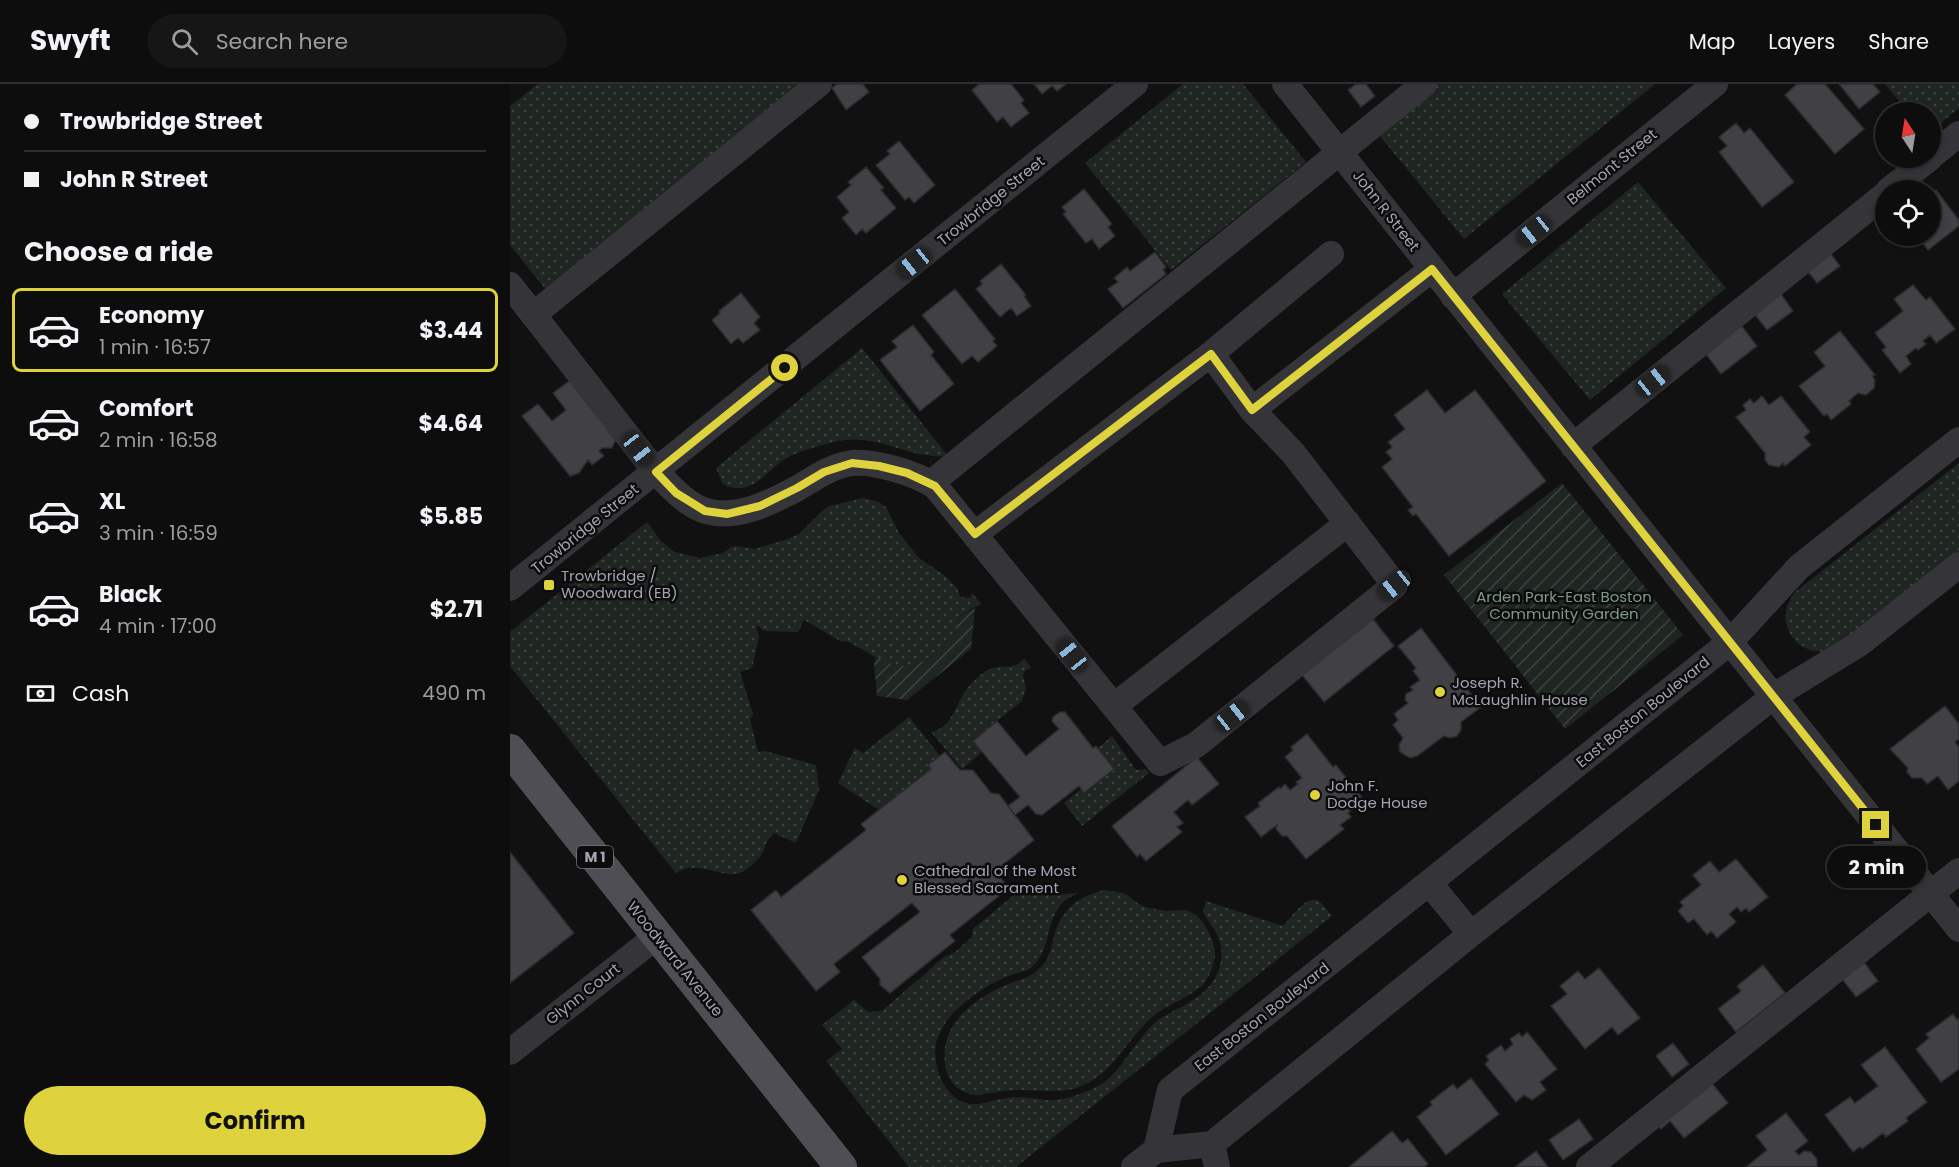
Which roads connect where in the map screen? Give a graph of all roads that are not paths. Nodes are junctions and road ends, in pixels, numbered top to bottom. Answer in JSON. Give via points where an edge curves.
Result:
{"nodes":[{"id":1,"x":819,"y":84,"type":"edge"},
{"id":2,"x":1135,"y":84,"type":"edge"},
{"id":3,"x":1285,"y":84,"type":"edge"},
{"id":4,"x":1424,"y":84,"type":"edge"},
{"id":5,"x":1714,"y":84,"type":"edge"},
{"id":6,"x":1959,"y":134,"type":"edge"},
{"id":7,"x":1941,"y":148,"type":"edge"},
{"id":8,"x":1340,"y":152,"type":"junction"},
{"id":9,"x":1916,"y":168,"type":"edge"},
{"id":10,"x":1901,"y":180,"type":"edge"},
{"id":11,"x":1875,"y":203,"type":"edge"},
{"id":12,"x":1331,"y":254,"type":"dead end"},
{"id":13,"x":1432,"y":269,"type":"junction"},
{"id":14,"x":510,"y":285,"type":"edge"},
{"id":15,"x":1454,"y":296,"type":"junction"},
{"id":16,"x":533,"y":315,"type":"junction"},
{"id":17,"x":1211,"y":354,"type":"junction"},
{"id":18,"x":1252,"y":410,"type":"junction"},
{"id":19,"x":1959,"y":440,"type":"edge"},
{"id":20,"x":1573,"y":446,"type":"junction"},
{"id":21,"x":656,"y":472,"type":"junction"},
{"id":22,"x":931,"y":483,"type":"junction"},
{"id":23,"x":1348,"y":523,"type":"junction"},
{"id":24,"x":975,"y":534,"type":"junction"},
{"id":25,"x":1959,"y":565,"type":"edge"},
{"id":26,"x":510,"y":588,"type":"edge"},
{"id":27,"x":1730,"y":642,"type":"junction"},
{"id":28,"x":1774,"y":696,"type":"junction"},
{"id":29,"x":1114,"y":706,"type":"junction"},
{"id":30,"x":510,"y":750,"type":"edge"},
{"id":31,"x":1959,"y":871,"type":"edge"},
{"id":32,"x":1430,"y":884,"type":"junction"},
{"id":33,"x":1931,"y":894,"type":"junction"},
{"id":34,"x":1959,"y":929,"type":"edge"},
{"id":35,"x":1471,"y":934,"type":"junction"},
{"id":36,"x":657,"y":936,"type":"junction"},
{"id":37,"x":510,"y":1052,"type":"edge"},
{"id":38,"x":1156,"y":1150,"type":"junction"},
{"id":39,"x":1214,"y":1156,"type":"edge"},
{"id":40,"x":842,"y":1167,"type":"edge"},
{"id":41,"x":1134,"y":1167,"type":"edge"},
{"id":42,"x":1589,"y":1167,"type":"edge"}],
"edges":[{"from":1,"to":16,"type":"street"},
{"from":2,"to":21,"type":"street","name":"Trowbridge Street"},
{"from":3,"to":8,"type":"street","name":"John R Street"},
{"from":4,"to":8,"type":"street"},
{"from":5,"to":15,"type":"street","name":"Belmont Street"},
{"from":6,"to":7,"type":"street"},
{"from":8,"to":13,"type":"street","name":"John R Street"},
{"from":8,"to":22,"type":"street"},
{"from":9,"to":10,"type":"street"},
{"from":11,"to":20,"type":"street"},
{"from":12,"to":17,"type":"street"},
{"from":13,"to":15,"type":"street","name":"John R Street"},
{"from":13,"to":18,"type":"street"},
{"from":14,"to":16,"type":"street"},
{"from":15,"to":20,"type":"street","name":"John R Street"},
{"from":16,"to":21,"type":"street"},
{"from":17,"to":18,"type":"street"},
{"from":17,"to":24,"type":"street"},
{"from":18,"to":23,"type":"street","via":[[1293,453]]},
{"from":19,"to":27,"type":"street","name":"East Boston Boulevard","via":[[1799,567]]},
{"from":20,"to":27,"type":"street","name":"John R Street"},
{"from":21,"to":22,"type":"street","via":[[676,493],[705,511],[727,514],[760,506],[824,472],[852,463],[907,473]]},
{"from":21,"to":26,"type":"street","name":"Trowbridge Street"},
{"from":22,"to":24,"type":"street"},
{"from":23,"to":29,"type":"street"},
{"from":23,"to":29,"type":"street","via":[[1395,585],[1205,738],[1160,763]]},
{"from":24,"to":29,"type":"street"},
{"from":25,"to":28,"type":"street","via":[[1859,644]]},
{"from":27,"to":28,"type":"street","name":"John R Street"},
{"from":27,"to":32,"type":"street","name":"East Boston Boulevard"},
{"from":28,"to":33,"type":"street","name":"John R Street"},
{"from":28,"to":35,"type":"street"},
{"from":30,"to":36,"type":"main road","name":"Woodward Avenue","number":"M 1"},
{"from":31,"to":33,"type":"street"},
{"from":32,"to":35,"type":"street"},
{"from":32,"to":38,"type":"street","name":"East Boston Boulevard","via":[[1170,1090]]},
{"from":33,"to":34,"type":"street","name":"John R Street"},
{"from":33,"to":42,"type":"street"},
{"from":35,"to":39,"type":"street"},
{"from":36,"to":37,"type":"street","name":"Glynn Court"},
{"from":36,"to":40,"type":"main road","name":"Woodward Avenue","number":"M 1"},
{"from":38,"to":39,"type":"street"},
{"from":38,"to":41,"type":"street"}]}
